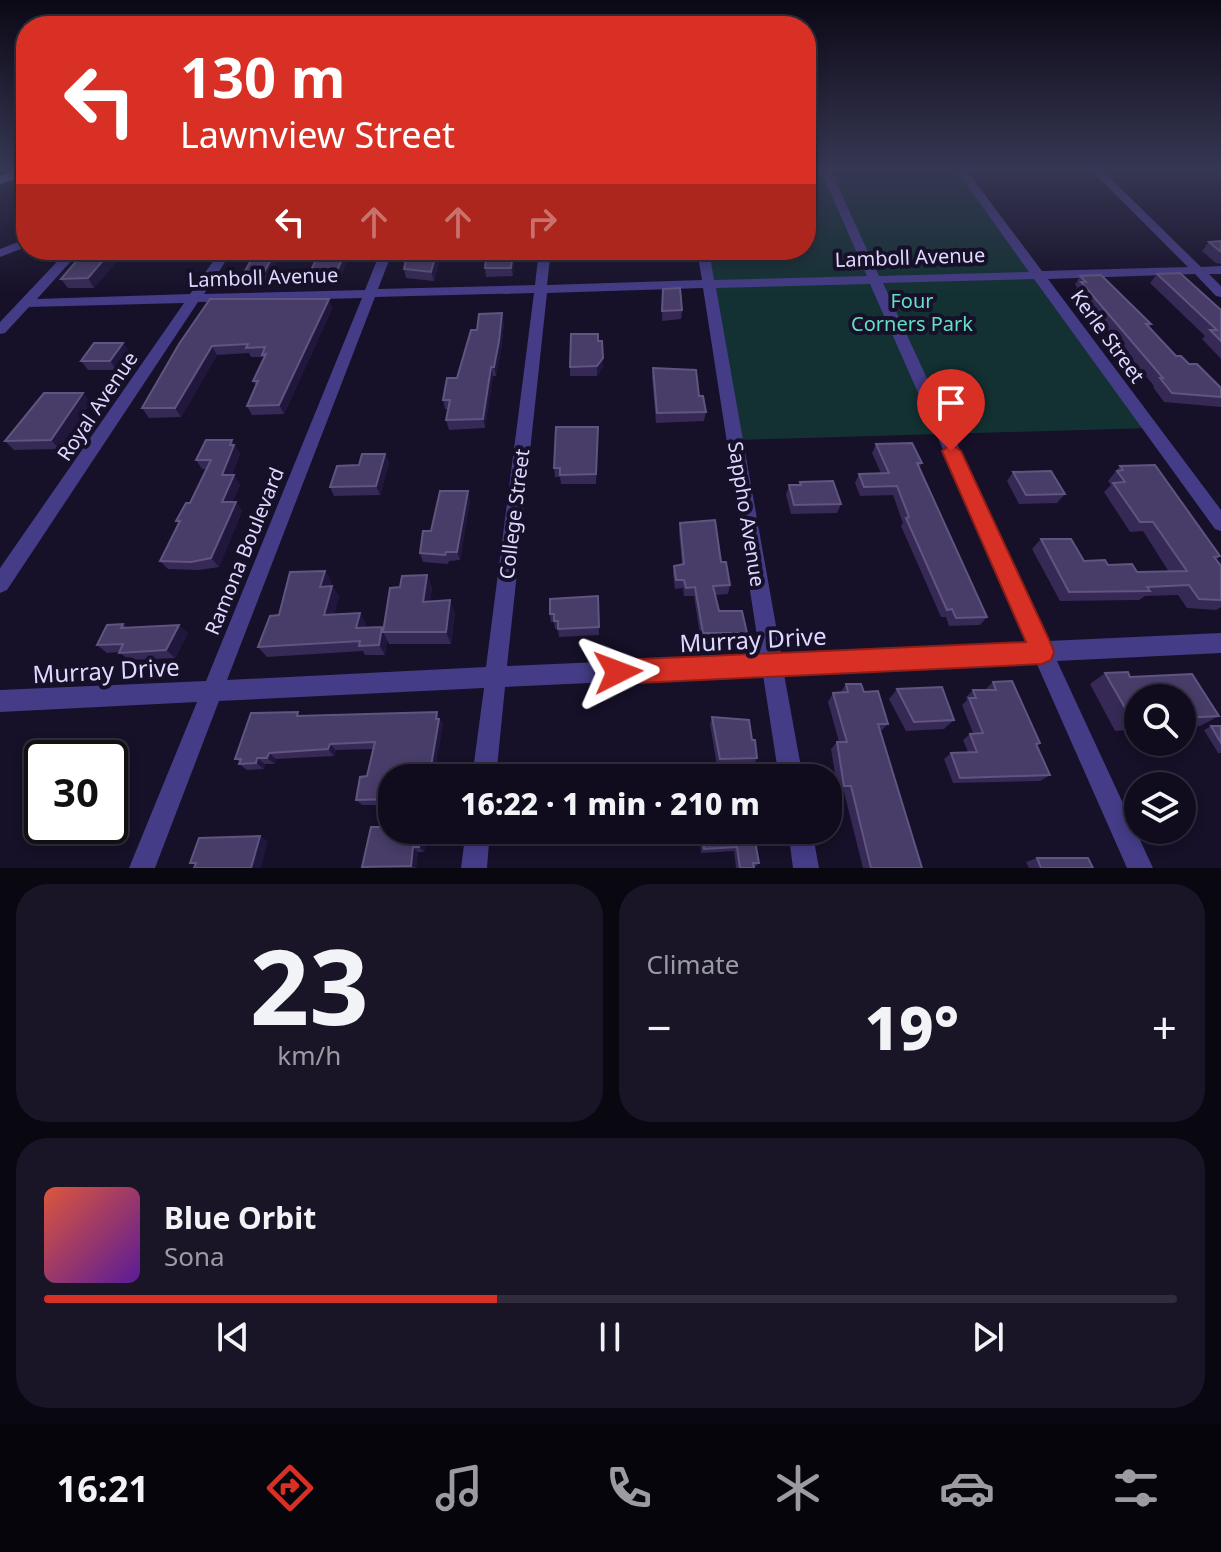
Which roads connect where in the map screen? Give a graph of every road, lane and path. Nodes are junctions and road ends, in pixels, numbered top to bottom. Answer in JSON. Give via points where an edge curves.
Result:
{"nodes":[{"id":1,"x":844,"y":212,"type":"edge"},
{"id":2,"x":991,"y":212,"type":"edge"},
{"id":3,"x":1138,"y":212,"type":"edge"},
{"id":4,"x":66,"y":260,"type":"edge"},
{"id":5,"x":220,"y":260,"type":"edge"},
{"id":6,"x":383,"y":260,"type":"edge"},
{"id":7,"x":544,"y":260,"type":"edge"},
{"id":8,"x":705,"y":260,"type":"edge"},
{"id":9,"x":1221,"y":270,"type":"edge"},
{"id":10,"x":1198,"y":271,"type":"junction"},
{"id":11,"x":1037,"y":274,"type":"junction"},
{"id":12,"x":874,"y":278,"type":"junction"},
{"id":13,"x":709,"y":283,"type":"junction"},
{"id":14,"x":540,"y":288,"type":"junction"},
{"id":15,"x":369,"y":293,"type":"junction"},
{"id":16,"x":1221,"y":293,"type":"edge"},
{"id":17,"x":193,"y":299,"type":"junction"},
{"id":18,"x":25,"y":303,"type":"junction"},
{"id":19,"x":0,"y":330,"type":"edge"},
{"id":20,"x":1221,"y":524,"type":"edge"},
{"id":21,"x":0,"y":584,"type":"edge"},
{"id":22,"x":1221,"y":643,"type":"edge"},
{"id":23,"x":1042,"y":652,"type":"junction"},
{"id":24,"x":772,"y":664,"type":"junction"},
{"id":25,"x":495,"y":678,"type":"junction"},
{"id":26,"x":213,"y":691,"type":"junction"},
{"id":27,"x":0,"y":701,"type":"edge"},
{"id":28,"x":486,"y":764,"type":"edge"},
{"id":29,"x":789,"y":764,"type":"edge"},
{"id":30,"x":477,"y":844,"type":"edge"},
{"id":31,"x":802,"y":844,"type":"edge"},
{"id":32,"x":142,"y":868,"type":"edge"},
{"id":33,"x":474,"y":868,"type":"edge"},
{"id":34,"x":806,"y":868,"type":"edge"},
{"id":35,"x":1140,"y":868,"type":"edge"}],
"edges":[{"from":1,"to":12,"type":"street"},
{"from":2,"to":11,"type":"street","name":"Kerle Street"},
{"from":3,"to":10,"type":"street"},
{"from":4,"to":18,"type":"street"},
{"from":5,"to":17,"type":"street","name":"Royal Avenue"},
{"from":6,"to":15,"type":"street","name":"Ramona Boulevard"},
{"from":7,"to":14,"type":"street","name":"College Street"},
{"from":8,"to":13,"type":"street","name":"Sappho Avenue"},
{"from":9,"to":10,"type":"street","name":"Lamboll Avenue"},
{"from":10,"to":11,"type":"street","name":"Lamboll Avenue"},
{"from":10,"to":16,"type":"street"},
{"from":11,"to":12,"type":"street","name":"Lamboll Avenue"},
{"from":11,"to":20,"type":"street","name":"Kerle Street"},
{"from":12,"to":13,"type":"street","name":"Lamboll Avenue"},
{"from":12,"to":23,"type":"street"},
{"from":13,"to":14,"type":"street","name":"Lamboll Avenue"},
{"from":13,"to":24,"type":"street","name":"Sappho Avenue"},
{"from":14,"to":15,"type":"street","name":"Lamboll Avenue"},
{"from":14,"to":25,"type":"street","name":"College Street"},
{"from":15,"to":17,"type":"street","name":"Lamboll Avenue"},
{"from":15,"to":26,"type":"street","name":"Ramona Boulevard"},
{"from":17,"to":18,"type":"street","name":"Lamboll Avenue"},
{"from":17,"to":21,"type":"street","name":"Royal Avenue"},
{"from":18,"to":19,"type":"street"},
{"from":22,"to":23,"type":"street","name":"Murray Drive"},
{"from":23,"to":24,"type":"street","name":"Murray Drive"},
{"from":23,"to":35,"type":"street"},
{"from":24,"to":25,"type":"street","name":"Murray Drive"},
{"from":24,"to":29,"type":"street","name":"Sappho Avenue"},
{"from":25,"to":26,"type":"street","name":"Murray Drive"},
{"from":25,"to":28,"type":"street","name":"College Street"},
{"from":26,"to":27,"type":"street","name":"Murray Drive"},
{"from":26,"to":32,"type":"street","name":"Ramona Boulevard"},
{"from":30,"to":33,"type":"street"},
{"from":31,"to":34,"type":"street"}]}
